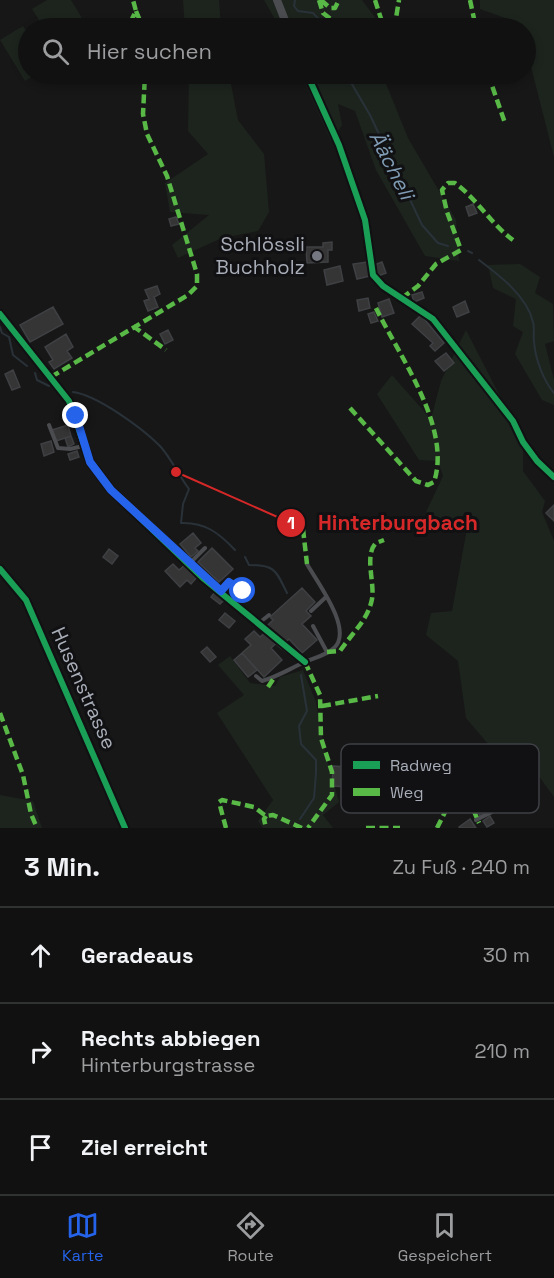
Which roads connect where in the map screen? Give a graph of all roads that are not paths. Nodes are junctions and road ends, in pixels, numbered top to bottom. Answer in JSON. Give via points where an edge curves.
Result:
{"nodes":[{"id":1,"x":277,"y":0,"type":"edge"},
{"id":2,"x":284,"y":18,"type":"edge"},
{"id":3,"x":312,"y":84,"type":"edge"},
{"id":4,"x":0,"y":314,"type":"edge"},
{"id":5,"x":49,"y":425,"type":"dead end"},
{"id":6,"x":83,"y":446,"type":"junction"},
{"id":7,"x":554,"y":477,"type":"edge"},
{"id":8,"x":205,"y":548,"type":"dead end"},
{"id":9,"x":190,"y":563,"type":"junction"},
{"id":10,"x":307,"y":564,"type":"dead end"},
{"id":11,"x":0,"y":569,"type":"edge"},
{"id":12,"x":221,"y":591,"type":"junction"},
{"id":13,"x":243,"y":591,"type":"dead end"},
{"id":14,"x":326,"y":597,"type":"junction"},
{"id":15,"x":310,"y":611,"type":"dead end"},
{"id":16,"x":269,"y":615,"type":"dead end"},
{"id":17,"x":259,"y":623,"type":"junction"},
{"id":18,"x":313,"y":626,"type":"dead end"},
{"id":19,"x":266,"y":629,"type":"tunnel mouth"},
{"id":20,"x":280,"y":643,"type":"tunnel mouth"},
{"id":21,"x":327,"y":652,"type":"junction"},
{"id":22,"x":305,"y":662,"type":"junction"},
{"id":23,"x":256,"y":676,"type":"dead end"},
{"id":24,"x":490,"y":813,"type":"edge"},
{"id":25,"x":476,"y":820,"type":"dead end"},
{"id":26,"x":125,"y":828,"type":"edge"}],
"edges":[{"from":1,"to":2,"type":"street"},
{"from":3,"to":7,"type":"street","via":[[365,220],[373,275],[433,319],[513,421],[537,461]]},
{"from":4,"to":6,"type":"street","via":[[69,401]]},
{"from":5,"to":6,"type":"lane","via":[[58,448]]},
{"from":6,"to":9,"type":"street","via":[[111,490]]},
{"from":8,"to":9,"type":"lane"},
{"from":9,"to":12,"type":"street"},
{"from":10,"to":14,"type":"lane"},
{"from":11,"to":26,"type":"street","name":"Husenstrasse","via":[[32,612]]},
{"from":12,"to":13,"type":"lane","via":[[229,582]]},
{"from":12,"to":17,"type":"street"},
{"from":14,"to":15,"type":"lane"},
{"from":14,"to":21,"type":"lane","via":[[341,631],[335,647]]},
{"from":16,"to":17,"type":"lane"},
{"from":17,"to":19,"type":"street"},
{"from":18,"to":21,"type":"lane"},
{"from":20,"to":22,"type":"street"},
{"from":21,"to":22,"type":"lane"},
{"from":22,"to":23,"type":"lane","via":[[274,678],[262,681]]},
{"from":24,"to":25,"type":"lane"}]}
